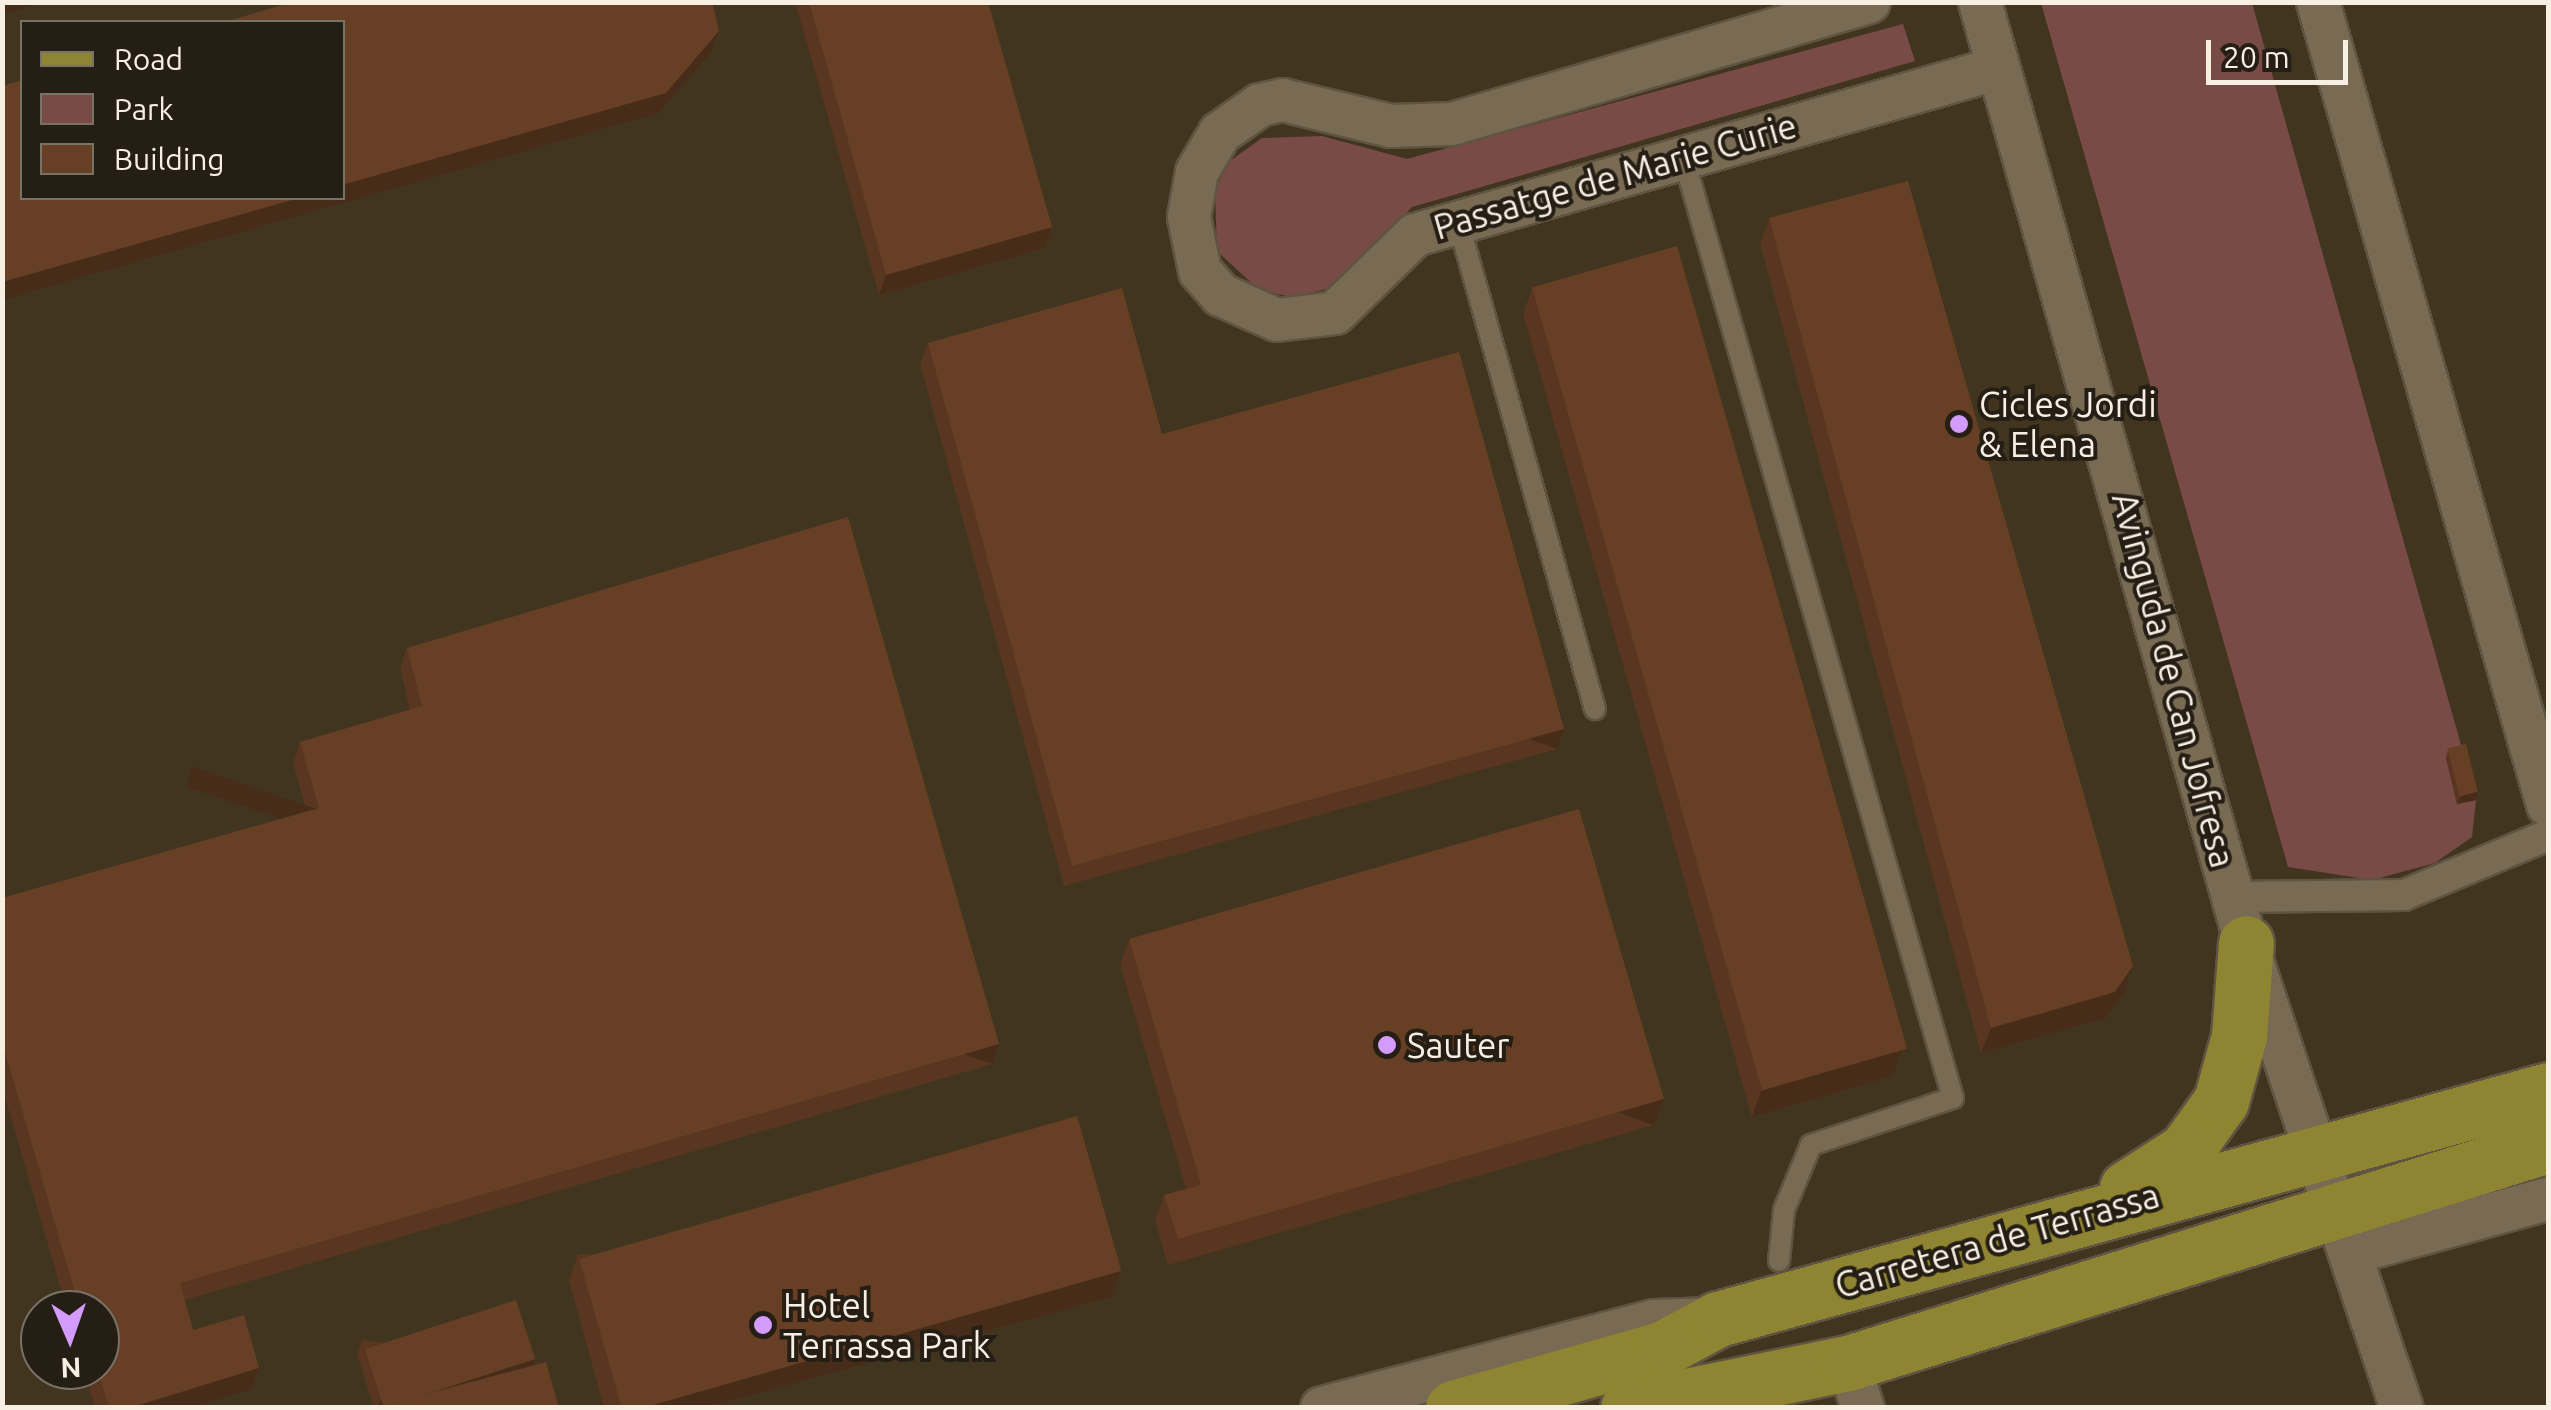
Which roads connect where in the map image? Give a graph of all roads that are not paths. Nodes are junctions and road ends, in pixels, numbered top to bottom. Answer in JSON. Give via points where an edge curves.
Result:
{"nodes":[{"id":1,"x":1868,"y":2,"type":"edge"},
{"id":2,"x":1980,"y":2,"type":"edge"},
{"id":3,"x":2318,"y":2,"type":"edge"},
{"id":4,"x":1999,"y":68,"type":"junction"},
{"id":5,"x":1683,"y":156,"type":"junction"},
{"id":6,"x":1458,"y":221,"type":"junction"},
{"id":7,"x":1594,"y":708,"type":"dead end"},
{"id":8,"x":2548,"y":805,"type":"edge"},
{"id":9,"x":2548,"y":836,"type":"edge"},
{"id":10,"x":2240,"y":920,"type":"junction"},
{"id":11,"x":2548,"y":1090,"type":"edge"},
{"id":12,"x":2548,"y":1118,"type":"edge"},
{"id":13,"x":2548,"y":1145,"type":"edge"},
{"id":14,"x":2316,"y":1150,"type":"junction"},
{"id":15,"x":2548,"y":1198,"type":"edge"},
{"id":16,"x":2419,"y":1208,"type":"junction"},
{"id":17,"x":2074,"y":1219,"type":"junction"},
{"id":18,"x":2350,"y":1233,"type":"junction"},
{"id":19,"x":1779,"y":1261,"type":"dead end"},
{"id":20,"x":1718,"y":1319,"type":"junction"},
{"id":21,"x":1856,"y":1385,"type":"edge"},
{"id":22,"x":1322,"y":1408,"type":"edge"},
{"id":23,"x":1453,"y":1408,"type":"edge"},
{"id":24,"x":1628,"y":1408,"type":"edge"},
{"id":25,"x":1707,"y":1408,"type":"edge"},
{"id":26,"x":2402,"y":1408,"type":"edge"}],
"edges":[{"from":1,"to":6,"type":"street","name":"Passatge de Marie Curie","via":[[1452,124],[1391,126],[1284,100],[1260,105],[1205,151],[1190,218],[1200,271],[1221,296],[1299,321],[1335,313],[1415,235]]},
{"from":2,"to":4,"type":"street","name":"Avinguda de Can Jofresa"},
{"from":3,"to":8,"type":"street"},
{"from":4,"to":5,"type":"street","name":"Passatge de Marie Curie"},
{"from":4,"to":10,"type":"street","name":"Avinguda de Can Jofresa"},
{"from":5,"to":6,"type":"street","name":"Passatge de Marie Curie"},
{"from":5,"to":19,"type":"lane","via":[[1953,1098],[1810,1145],[1784,1210]]},
{"from":6,"to":7,"type":"lane"},
{"from":9,"to":10,"type":"street","name":"Avinguda de Can Jofresa","via":[[2404,894]]},
{"from":10,"to":14,"type":"street","name":"Avinguda de Can Jofresa"},
{"from":10,"to":17,"type":"main road","via":[[2239,1036],[2221,1101],[2186,1150]]},
{"from":11,"to":14,"type":"main road","name":"Carretera de Terrassa"},
{"from":12,"to":16,"type":"street","via":[[2454,1152]]},
{"from":13,"to":16,"type":"main road","name":"Carretera de Terrassa"},
{"from":14,"to":17,"type":"main road","name":"Carretera de Terrassa"},
{"from":14,"to":18,"type":"street","name":"Avinguda de Can Jofresa"},
{"from":15,"to":16,"type":"street"},
{"from":16,"to":18,"type":"main road","name":"Carretera de Terrassa"},
{"from":17,"to":20,"type":"main road","name":"Carretera de Terrassa"},
{"from":18,"to":21,"type":"main road","name":"Carretera de Terrassa"},
{"from":18,"to":26,"type":"street","name":"Avinguda de Can Jofresa"},
{"from":20,"to":22,"type":"street","via":[[1654,1321]]},
{"from":20,"to":23,"type":"main road","name":"Carretera de Terrassa","via":[[1662,1349]]},
{"from":21,"to":24,"type":"main road","name":"Carretera de Terrassa"},
{"from":21,"to":25,"type":"street"}]}
